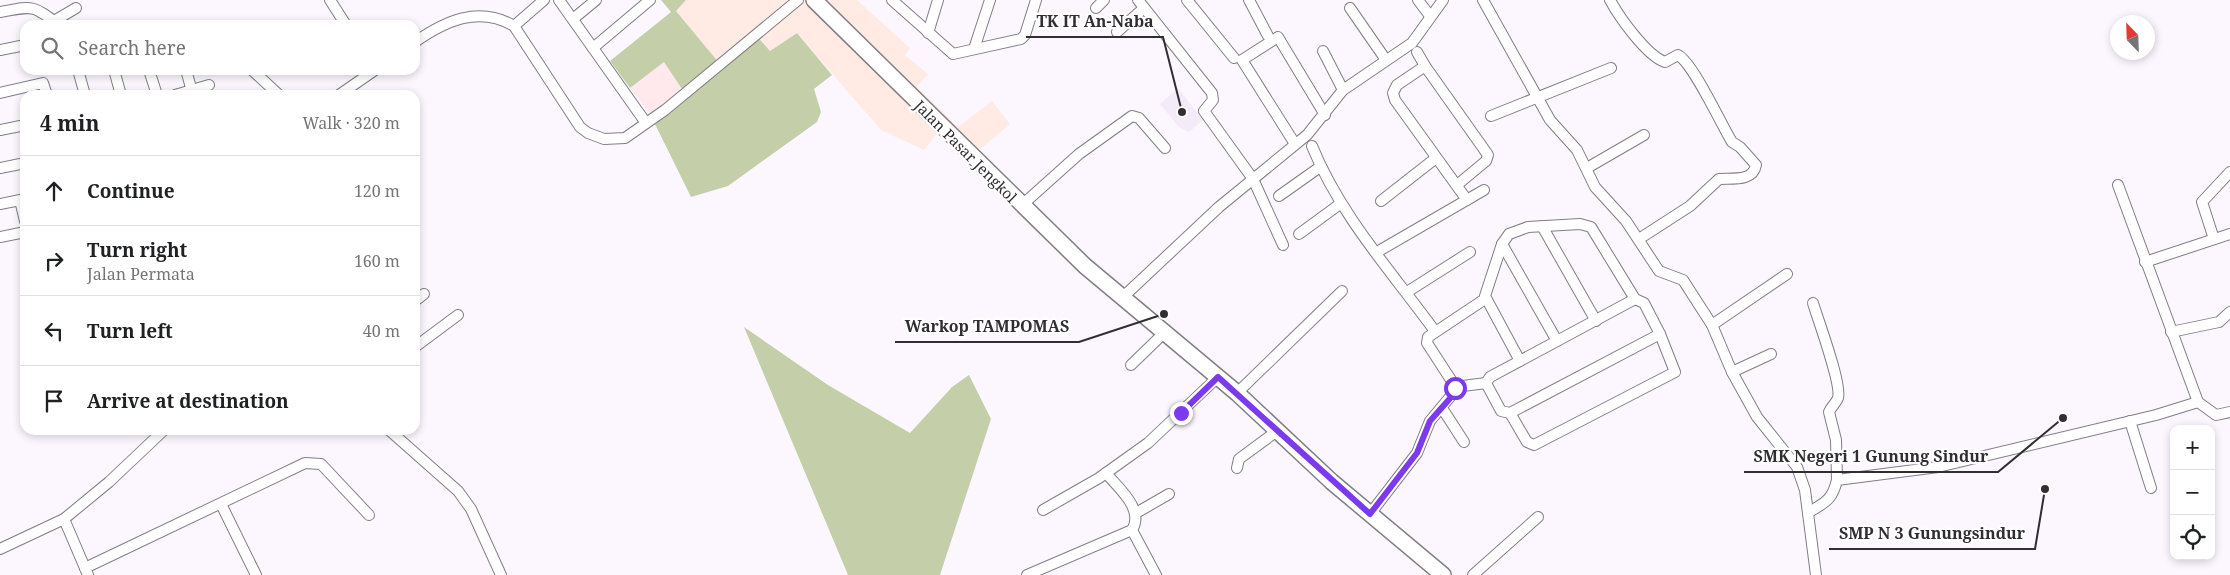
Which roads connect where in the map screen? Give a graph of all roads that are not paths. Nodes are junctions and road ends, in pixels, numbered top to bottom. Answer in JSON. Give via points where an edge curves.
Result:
{"nodes":[{"id":1,"x":20,"y":0,"type":"edge"},
{"id":2,"x":330,"y":0,"type":"edge"},
{"id":3,"x":544,"y":0,"type":"edge"},
{"id":4,"x":559,"y":0,"type":"edge"},
{"id":5,"x":596,"y":0,"type":"edge"},
{"id":6,"x":650,"y":0,"type":"edge"},
{"id":7,"x":798,"y":0,"type":"edge"},
{"id":8,"x":814,"y":0,"type":"edge"},
{"id":9,"x":892,"y":0,"type":"edge"},
{"id":10,"x":938,"y":0,"type":"edge"},
{"id":11,"x":990,"y":0,"type":"edge"},
{"id":12,"x":1187,"y":0,"type":"edge"},
{"id":13,"x":1249,"y":0,"type":"edge"},
{"id":14,"x":1418,"y":0,"type":"edge"},
{"id":15,"x":1443,"y":0,"type":"edge"},
{"id":16,"x":1483,"y":0,"type":"edge"},
{"id":17,"x":1610,"y":0,"type":"edge"},
{"id":18,"x":1037,"y":2,"type":"edge"},
{"id":19,"x":1141,"y":4,"type":"edge"},
{"id":20,"x":76,"y":8,"type":"dead end"},
{"id":21,"x":1350,"y":8,"type":"dead end"},
{"id":22,"x":0,"y":12,"type":"edge"},
{"id":23,"x":1430,"y":16,"type":"junction"},
{"id":24,"x":52,"y":20,"type":"edge"},
{"id":25,"x":60,"y":20,"type":"edge"},
{"id":26,"x":343,"y":20,"type":"edge"},
{"id":27,"x":573,"y":20,"type":"junction"},
{"id":28,"x":514,"y":26,"type":"junction"},
{"id":29,"x":1117,"y":32,"type":"dead end"},
{"id":30,"x":928,"y":33,"type":"junction"},
{"id":31,"x":1268,"y":36,"type":"dead end"},
{"id":32,"x":420,"y":39,"type":"edge"},
{"id":33,"x":20,"y":46,"type":"edge"},
{"id":34,"x":593,"y":48,"type":"junction"},
{"id":35,"x":974,"y":49,"type":"junction"},
{"id":36,"x":0,"y":50,"type":"edge"},
{"id":37,"x":1323,"y":51,"type":"dead end"},
{"id":38,"x":1417,"y":52,"type":"dead end"},
{"id":39,"x":1234,"y":58,"type":"dead end"},
{"id":40,"x":1386,"y":60,"type":"junction"},
{"id":41,"x":1425,"y":66,"type":"junction"},
{"id":42,"x":1611,"y":68,"type":"dead end"},
{"id":43,"x":79,"y":75,"type":"edge"},
{"id":44,"x":116,"y":75,"type":"edge"},
{"id":45,"x":151,"y":75,"type":"edge"},
{"id":46,"x":188,"y":75,"type":"edge"},
{"id":47,"x":257,"y":75,"type":"edge"},
{"id":48,"x":366,"y":75,"type":"edge"},
{"id":49,"x":209,"y":85,"type":"dead end"},
{"id":50,"x":46,"y":90,"type":"edge"},
{"id":51,"x":84,"y":90,"type":"edge"},
{"id":52,"x":120,"y":90,"type":"edge"},
{"id":53,"x":155,"y":90,"type":"edge"},
{"id":54,"x":192,"y":90,"type":"edge"},
{"id":55,"x":198,"y":90,"type":"edge"},
{"id":56,"x":274,"y":90,"type":"edge"},
{"id":57,"x":346,"y":90,"type":"edge"},
{"id":58,"x":1343,"y":90,"type":"junction"},
{"id":59,"x":0,"y":93,"type":"edge"},
{"id":60,"x":1537,"y":96,"type":"junction"},
{"id":61,"x":1324,"y":115,"type":"junction"},
{"id":62,"x":1491,"y":116,"type":"dead end"},
{"id":63,"x":646,"y":123,"type":"junction"},
{"id":64,"x":20,"y":126,"type":"edge"},
{"id":65,"x":0,"y":130,"type":"edge"},
{"id":66,"x":1644,"y":135,"type":"dead end"},
{"id":67,"x":1296,"y":144,"type":"junction"},
{"id":68,"x":1312,"y":146,"type":"dead end"},
{"id":69,"x":1165,"y":148,"type":"dead end"},
{"id":70,"x":1436,"y":158,"type":"junction"},
{"id":71,"x":20,"y":164,"type":"edge"},
{"id":72,"x":1320,"y":167,"type":"junction"},
{"id":73,"x":0,"y":168,"type":"edge"},
{"id":74,"x":1587,"y":168,"type":"junction"},
{"id":75,"x":2230,"y":172,"type":"edge"},
{"id":76,"x":1253,"y":179,"type":"junction"},
{"id":77,"x":1457,"y":185,"type":"junction"},
{"id":78,"x":2118,"y":185,"type":"dead end"},
{"id":79,"x":1484,"y":190,"type":"dead end"},
{"id":80,"x":1279,"y":196,"type":"dead end"},
{"id":81,"x":1467,"y":200,"type":"junction"},
{"id":82,"x":20,"y":201,"type":"edge"},
{"id":83,"x":1381,"y":201,"type":"dead end"},
{"id":84,"x":0,"y":204,"type":"edge"},
{"id":85,"x":1340,"y":204,"type":"junction"},
{"id":86,"x":1021,"y":206,"type":"junction"},
{"id":87,"x":1542,"y":226,"type":"junction"},
{"id":88,"x":20,"y":233,"type":"edge"},
{"id":89,"x":1299,"y":234,"type":"dead end"},
{"id":90,"x":2230,"y":234,"type":"edge"},
{"id":91,"x":0,"y":237,"type":"edge"},
{"id":92,"x":1639,"y":239,"type":"junction"},
{"id":93,"x":2214,"y":239,"type":"junction"},
{"id":94,"x":1502,"y":244,"type":"junction"},
{"id":95,"x":1283,"y":245,"type":"dead end"},
{"id":96,"x":1377,"y":252,"type":"junction"},
{"id":97,"x":1470,"y":252,"type":"dead end"},
{"id":98,"x":2145,"y":262,"type":"junction"},
{"id":99,"x":1787,"y":274,"type":"dead end"},
{"id":100,"x":1342,"y":291,"type":"dead end"},
{"id":101,"x":1406,"y":292,"type":"junction"},
{"id":102,"x":424,"y":294,"type":"dead end"},
{"id":103,"x":1123,"y":296,"type":"junction"},
{"id":104,"x":420,"y":297,"type":"edge"},
{"id":105,"x":1635,"y":299,"type":"junction"},
{"id":106,"x":1482,"y":301,"type":"dead end"},
{"id":107,"x":1813,"y":303,"type":"dead end"},
{"id":108,"x":2230,"y":312,"type":"edge"},
{"id":109,"x":458,"y":315,"type":"dead end"},
{"id":110,"x":1596,"y":321,"type":"junction"},
{"id":111,"x":1712,"y":325,"type":"junction"},
{"id":112,"x":1434,"y":330,"type":"junction"},
{"id":113,"x":1165,"y":332,"type":"junction"},
{"id":114,"x":2171,"y":332,"type":"junction"},
{"id":115,"x":1660,"y":334,"type":"junction"},
{"id":116,"x":1556,"y":341,"type":"junction"},
{"id":117,"x":420,"y":343,"type":"edge"},
{"id":118,"x":1771,"y":354,"type":"dead end"},
{"id":119,"x":1520,"y":361,"type":"junction"},
{"id":120,"x":1132,"y":365,"type":"dead end"},
{"id":121,"x":1732,"y":372,"type":"junction"},
{"id":122,"x":1218,"y":377,"type":"junction"},
{"id":123,"x":1486,"y":383,"type":"junction"},
{"id":124,"x":1455,"y":388,"type":"junction"},
{"id":125,"x":1238,"y":394,"type":"junction"},
{"id":126,"x":2198,"y":402,"type":"junction"},
{"id":127,"x":1442,"y":408,"type":"junction"},
{"id":128,"x":2230,"y":412,"type":"edge"},
{"id":129,"x":1510,"y":413,"type":"junction"},
{"id":130,"x":2130,"y":421,"type":"junction"},
{"id":131,"x":1277,"y":431,"type":"junction"},
{"id":132,"x":159,"y":435,"type":"edge"},
{"id":133,"x":395,"y":435,"type":"edge"},
{"id":134,"x":1464,"y":442,"type":"dead end"},
{"id":135,"x":1237,"y":468,"type":"dead end"},
{"id":136,"x":1106,"y":474,"type":"junction"},
{"id":137,"x":1837,"y":480,"type":"junction"},
{"id":138,"x":2151,"y":488,"type":"dead end"},
{"id":139,"x":1169,"y":494,"type":"dead end"},
{"id":140,"x":221,"y":504,"type":"junction"},
{"id":141,"x":1043,"y":510,"type":"dead end"},
{"id":142,"x":1136,"y":513,"type":"junction"},
{"id":143,"x":1808,"y":513,"type":"junction"},
{"id":144,"x":1370,"y":514,"type":"junction"},
{"id":145,"x":369,"y":515,"type":"dead end"},
{"id":146,"x":1538,"y":517,"type":"dead end"},
{"id":147,"x":64,"y":519,"type":"junction"},
{"id":148,"x":1132,"y":530,"type":"junction"},
{"id":149,"x":0,"y":548,"type":"edge"},
{"id":150,"x":87,"y":571,"type":"edge"},
{"id":151,"x":256,"y":575,"type":"edge"},
{"id":152,"x":501,"y":575,"type":"edge"},
{"id":153,"x":1026,"y":575,"type":"edge"},
{"id":154,"x":1156,"y":575,"type":"edge"},
{"id":155,"x":1443,"y":575,"type":"edge"},
{"id":156,"x":1473,"y":575,"type":"edge"},
{"id":157,"x":1816,"y":575,"type":"edge"}],
"edges":[{"from":1,"to":22,"type":"street"},
{"from":2,"to":26,"type":"street"},
{"from":3,"to":28,"type":"street"},
{"from":4,"to":27,"type":"street"},
{"from":5,"to":27,"type":"street"},
{"from":6,"to":34,"type":"street"},
{"from":7,"to":63,"type":"street"},
{"from":8,"to":86,"type":"main road","name":"Jalan Pasar Jengkol"},
{"from":9,"to":30,"type":"street"},
{"from":10,"to":30,"type":"street"},
{"from":11,"to":35,"type":"street"},
{"from":12,"to":39,"type":"street"},
{"from":13,"to":31,"type":"street"},
{"from":14,"to":23,"type":"street"},
{"from":15,"to":23,"type":"street"},
{"from":16,"to":60,"type":"street"},
{"from":17,"to":92,"type":"street","via":[[1644,45],[1661,61],[1678,55],[1683,58],[1732,142],[1756,166],[1746,178],[1719,179],[1690,206]]},
{"from":18,"to":35,"type":"street","via":[[1021,39]]},
{"from":19,"to":29,"type":"street"},
{"from":19,"to":76,"type":"street","via":[[1212,93],[1213,100],[1204,111]]},
{"from":20,"to":25,"type":"street"},
{"from":21,"to":40,"type":"street"},
{"from":22,"to":24,"type":"street","via":[[37,8]]},
{"from":23,"to":40,"type":"street","via":[[1412,43]]},
{"from":27,"to":34,"type":"street"},
{"from":28,"to":32,"type":"street","via":[[501,19],[472,16],[452,20]]},
{"from":28,"to":63,"type":"street","via":[[576,122],[588,133],[614,140],[625,138]]},
{"from":30,"to":35,"type":"street","via":[[953,54]]},
{"from":33,"to":36,"type":"street"},
{"from":34,"to":63,"type":"street"},
{"from":37,"to":58,"type":"street"},
{"from":38,"to":41,"type":"street"},
{"from":40,"to":58,"type":"street"},
{"from":41,"to":70,"type":"street","via":[[1397,85],[1393,93]]},
{"from":41,"to":77,"type":"street","via":[[1488,155],[1486,162]]},
{"from":42,"to":60,"type":"street"},
{"from":43,"to":51,"type":"street"},
{"from":44,"to":52,"type":"street"},
{"from":45,"to":53,"type":"street"},
{"from":46,"to":54,"type":"street"},
{"from":47,"to":56,"type":"street"},
{"from":48,"to":57,"type":"street"},
{"from":49,"to":55,"type":"street"},
{"from":50,"to":59,"type":"street","via":[[44,84]]},
{"from":58,"to":61,"type":"street"},
{"from":60,"to":62,"type":"street"},
{"from":60,"to":74,"type":"street","via":[[1550,120],[1577,150]]},
{"from":61,"to":67,"type":"street"},
{"from":61,"to":67,"type":"street","via":[[1278,37],[1242,60]]},
{"from":64,"to":65,"type":"street"},
{"from":66,"to":74,"type":"street"},
{"from":67,"to":76,"type":"street"},
{"from":68,"to":72,"type":"street"},
{"from":69,"to":86,"type":"street","via":[[1139,118],[1132,116],[1079,154]]},
{"from":70,"to":77,"type":"street"},
{"from":70,"to":83,"type":"street"},
{"from":71,"to":73,"type":"street"},
{"from":72,"to":80,"type":"street"},
{"from":72,"to":85,"type":"street"},
{"from":74,"to":92,"type":"street","via":[[1595,187]]},
{"from":75,"to":93,"type":"street","via":[[2202,202]]},
{"from":76,"to":95,"type":"street"},
{"from":76,"to":103,"type":"street"},
{"from":77,"to":81,"type":"street"},
{"from":78,"to":98,"type":"street"},
{"from":79,"to":81,"type":"street"},
{"from":81,"to":96,"type":"street"},
{"from":82,"to":84,"type":"street"},
{"from":85,"to":89,"type":"street"},
{"from":85,"to":96,"type":"street"},
{"from":86,"to":103,"type":"main road","name":"Jalan Pasar Jengkol","via":[[1085,266]]},
{"from":87,"to":94,"type":"street","via":[[1509,234]]},
{"from":87,"to":105,"type":"street","via":[[1580,224],[1591,227]]},
{"from":87,"to":110,"type":"street"},
{"from":88,"to":91,"type":"street"},
{"from":90,"to":93,"type":"street"},
{"from":92,"to":111,"type":"street","via":[[1662,274],[1684,280]]},
{"from":93,"to":98,"type":"street"},
{"from":94,"to":116,"type":"street"},
{"from":94,"to":119,"type":"street","via":[[1485,296]]},
{"from":96,"to":101,"type":"street"},
{"from":97,"to":101,"type":"street"},
{"from":98,"to":114,"type":"street"},
{"from":99,"to":111,"type":"street"},
{"from":100,"to":125,"type":"street"},
{"from":101,"to":112,"type":"street"},
{"from":102,"to":104,"type":"street"},
{"from":103,"to":113,"type":"main road","name":"Jalan Pasar Jengkol"},
{"from":105,"to":110,"type":"street"},
{"from":105,"to":115,"type":"street","via":[[1644,303]]},
{"from":106,"to":112,"type":"street"},
{"from":107,"to":137,"type":"street","via":[[1838,393],[1829,412],[1836,440]]},
{"from":108,"to":114,"type":"street","via":[[2219,322]]},
{"from":109,"to":117,"type":"street"},
{"from":110,"to":116,"type":"street"},
{"from":111,"to":121,"type":"street"},
{"from":112,"to":124,"type":"street","via":[[1427,343]]},
{"from":113,"to":120,"type":"street"},
{"from":113,"to":122,"type":"main road","name":"Jalan Pasar Jengkol"},
{"from":114,"to":126,"type":"street"},
{"from":115,"to":129,"type":"street"},
{"from":115,"to":129,"type":"street","via":[[1675,372],[1590,417],[1534,445],[1527,442]]},
{"from":116,"to":119,"type":"street"},
{"from":118,"to":121,"type":"street"},
{"from":119,"to":123,"type":"street","via":[[1490,377]]},
{"from":121,"to":143,"type":"street","via":[[1763,426],[1789,455],[1802,477]]},
{"from":122,"to":125,"type":"main road","name":"Jalan Pasar Jengkol"},
{"from":122,"to":136,"type":"street","via":[[1148,443]]},
{"from":123,"to":124,"type":"street"},
{"from":123,"to":129,"type":"street","via":[[1501,411]]},
{"from":124,"to":127,"type":"street"},
{"from":125,"to":131,"type":"main road","name":"Jalan Pasar Jengkol"},
{"from":126,"to":128,"type":"street","via":[[2216,415]]},
{"from":126,"to":130,"type":"street"},
{"from":127,"to":134,"type":"street"},
{"from":127,"to":144,"type":"street","via":[[1430,421],[1417,453]]},
{"from":130,"to":137,"type":"street","via":[[1938,468]]},
{"from":130,"to":138,"type":"street"},
{"from":131,"to":135,"type":"street","via":[[1239,459]]},
{"from":131,"to":144,"type":"main road","name":"Jalan Pasar Jengkol"},
{"from":132,"to":147,"type":"street"},
{"from":133,"to":152,"type":"street","via":[[458,491],[471,508]]},
{"from":136,"to":141,"type":"street"},
{"from":136,"to":142,"type":"street"},
{"from":137,"to":143,"type":"street","via":[[1834,495]]},
{"from":139,"to":142,"type":"street"},
{"from":140,"to":145,"type":"street","via":[[297,466],[314,462],[321,464]]},
{"from":140,"to":150,"type":"street"},
{"from":140,"to":151,"type":"street"},
{"from":142,"to":148,"type":"street"},
{"from":143,"to":157,"type":"street"},
{"from":144,"to":155,"type":"main road","name":"Jalan Pasar Jengkol"},
{"from":146,"to":156,"type":"street"},
{"from":147,"to":149,"type":"street"},
{"from":147,"to":150,"type":"street"},
{"from":148,"to":153,"type":"street"},
{"from":148,"to":154,"type":"street"}]}
